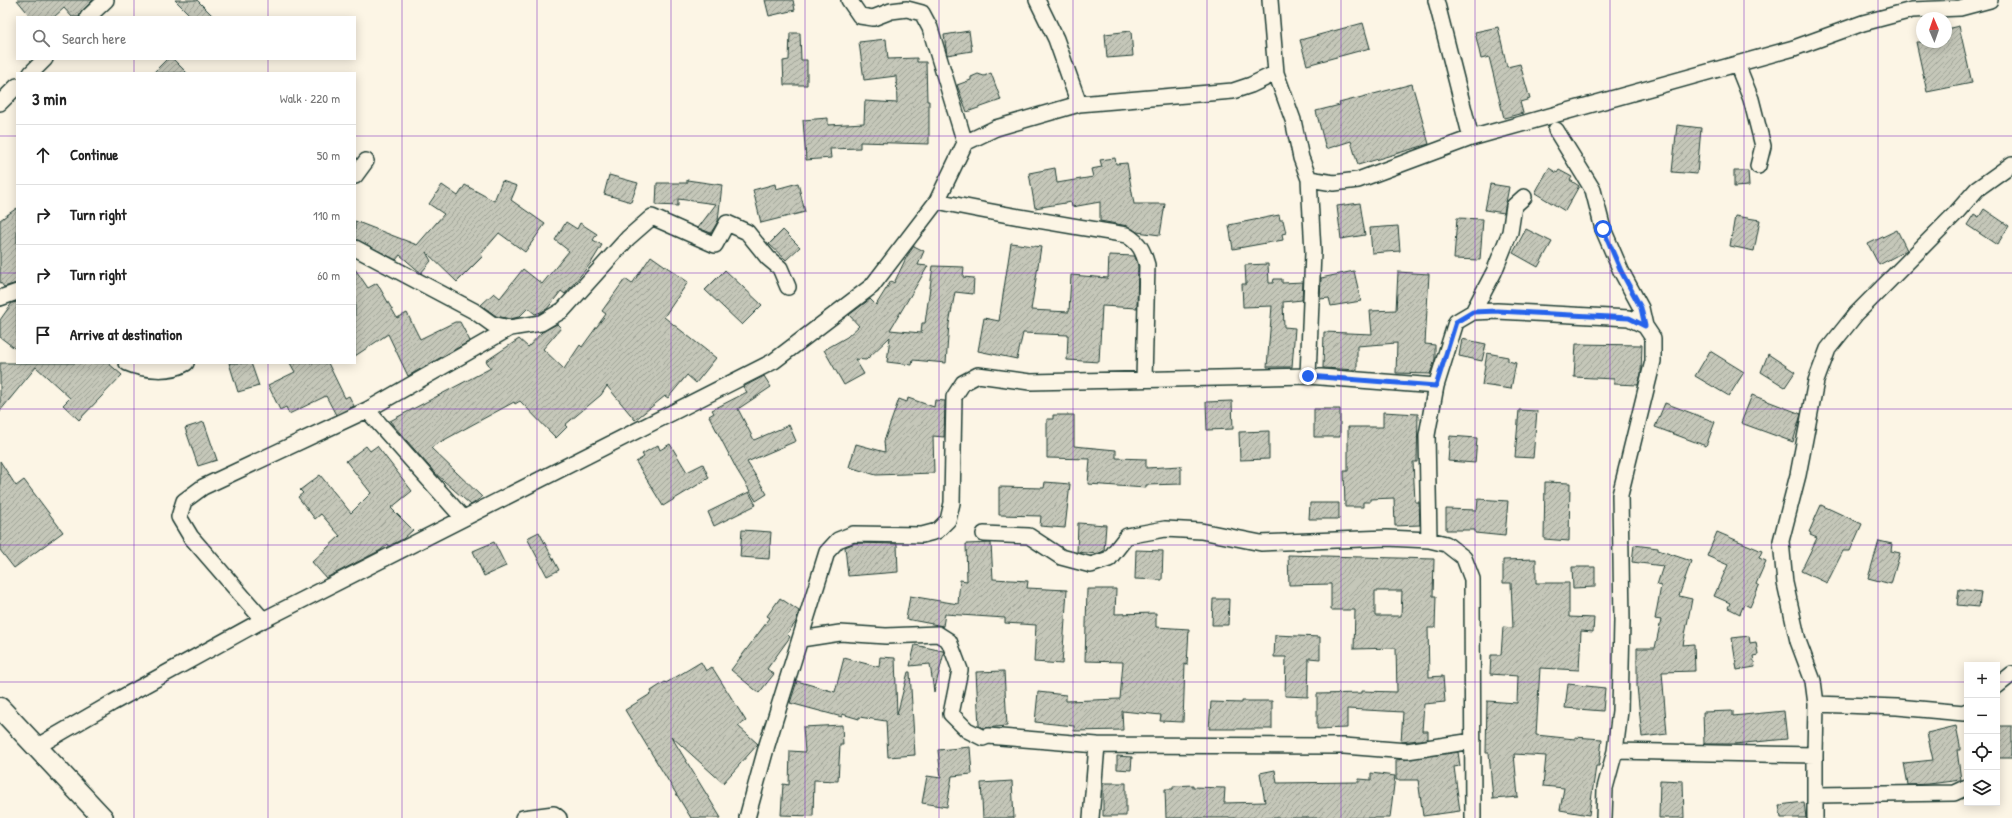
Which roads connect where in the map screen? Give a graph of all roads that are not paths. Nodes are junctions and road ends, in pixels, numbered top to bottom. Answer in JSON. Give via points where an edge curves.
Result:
{"nodes":[{"id":1,"x":106,"y":0,"type":"edge"},
{"id":2,"x":849,"y":0,"type":"edge"},
{"id":3,"x":1037,"y":0,"type":"edge"},
{"id":4,"x":1270,"y":0,"type":"edge"},
{"id":5,"x":1436,"y":0,"type":"edge"},
{"id":6,"x":1990,"y":0,"type":"edge"},
{"id":7,"x":89,"y":16,"type":"edge"},
{"id":8,"x":44,"y":60,"type":"edge"},
{"id":9,"x":1736,"y":64,"type":"junction"},
{"id":10,"x":32,"y":72,"type":"edge"},
{"id":11,"x":1276,"y":72,"type":"junction"},
{"id":12,"x":16,"y":87,"type":"edge"},
{"id":13,"x":0,"y":103,"type":"edge"},
{"id":14,"x":1079,"y":104,"type":"junction"},
{"id":15,"x":1556,"y":130,"type":"dead end"},
{"id":16,"x":1472,"y":138,"type":"junction"},
{"id":17,"x":965,"y":143,"type":"junction"},
{"id":18,"x":366,"y":161,"type":"dead end"},
{"id":19,"x":2012,"y":164,"type":"edge"},
{"id":20,"x":1758,"y":166,"type":"dead end"},
{"id":21,"x":356,"y":175,"type":"edge"},
{"id":22,"x":1309,"y":179,"type":"junction"},
{"id":23,"x":1524,"y":197,"type":"dead end"},
{"id":24,"x":937,"y":201,"type":"junction"},
{"id":25,"x":356,"y":249,"type":"edge"},
{"id":26,"x":788,"y":287,"type":"dead end"},
{"id":27,"x":16,"y":292,"type":"edge"},
{"id":28,"x":0,"y":298,"type":"edge"},
{"id":29,"x":1473,"y":312,"type":"junction"},
{"id":30,"x":1645,"y":326,"type":"junction"},
{"id":31,"x":510,"y":328,"type":"junction"},
{"id":32,"x":131,"y":364,"type":"edge"},
{"id":33,"x":184,"y":364,"type":"edge"},
{"id":34,"x":1308,"y":376,"type":"junction"},
{"id":35,"x":1144,"y":379,"type":"junction"},
{"id":36,"x":1436,"y":386,"type":"junction"},
{"id":37,"x":367,"y":410,"type":"junction"},
{"id":38,"x":463,"y":518,"type":"junction"},
{"id":39,"x":984,"y":534,"type":"dead end"},
{"id":40,"x":1429,"y":540,"type":"junction"},
{"id":41,"x":264,"y":620,"type":"junction"},
{"id":42,"x":801,"y":639,"type":"junction"},
{"id":43,"x":2012,"y":674,"type":"edge"},
{"id":44,"x":2000,"y":684,"type":"edge"},
{"id":45,"x":1816,"y":704,"type":"junction"},
{"id":46,"x":0,"y":708,"type":"edge"},
{"id":47,"x":1964,"y":717,"type":"edge"},
{"id":48,"x":1473,"y":741,"type":"junction"},
{"id":49,"x":1097,"y":745,"type":"junction"},
{"id":50,"x":36,"y":747,"type":"junction"},
{"id":51,"x":1615,"y":751,"type":"junction"},
{"id":52,"x":1815,"y":755,"type":"junction"},
{"id":53,"x":1964,"y":789,"type":"edge"},
{"id":54,"x":1816,"y":794,"type":"junction"},
{"id":55,"x":103,"y":818,"type":"edge"},
{"id":56,"x":523,"y":818,"type":"edge"},
{"id":57,"x":559,"y":818,"type":"edge"},
{"id":58,"x":747,"y":818,"type":"edge"},
{"id":59,"x":1090,"y":818,"type":"edge"},
{"id":60,"x":1473,"y":818,"type":"edge"},
{"id":61,"x":1604,"y":818,"type":"edge"},
{"id":62,"x":1815,"y":818,"type":"edge"}],
"edges":[{"from":1,"to":7,"type":"street"},
{"from":2,"to":17,"type":"street","via":[[860,16],[873,18],[907,8],[922,13],[930,28]]},
{"from":3,"to":14,"type":"street","via":[[1056,39]]},
{"from":4,"to":11,"type":"street"},
{"from":5,"to":16,"type":"street"},
{"from":6,"to":9,"type":"street","via":[[1960,8],[1912,10]]},
{"from":8,"to":10,"type":"street"},
{"from":9,"to":16,"type":"street"},
{"from":9,"to":20,"type":"street","via":[[1750,99],[1763,146]]},
{"from":11,"to":14,"type":"street","via":[[1233,91]]},
{"from":11,"to":22,"type":"street","via":[[1293,120],[1301,158]]},
{"from":12,"to":13,"type":"street"},
{"from":14,"to":17,"type":"street","via":[[996,128]]},
{"from":15,"to":30,"type":"street","via":[[1593,190],[1603,229],[1641,308]]},
{"from":16,"to":22,"type":"street","via":[[1358,180],[1334,183]]},
{"from":17,"to":24,"type":"street"},
{"from":18,"to":21,"type":"street"},
{"from":19,"to":45,"type":"street","via":[[1977,189],[1856,314],[1828,349],[1816,380],[1798,475],[1781,541],[1785,583],[1798,641],[1813,681]]},
{"from":22,"to":34,"type":"street","via":[[1313,259]]},
{"from":23,"to":29,"type":"street","via":[[1514,206],[1510,232],[1494,272]]},
{"from":24,"to":35,"type":"street","via":[[999,215],[1126,235],[1135,240],[1143,250],[1147,265]]},
{"from":24,"to":38,"type":"street","via":[[872,286],[774,361]]},
{"from":25,"to":31,"type":"street","via":[[474,311],[492,324]]},
{"from":26,"to":31,"type":"street","via":[[780,268],[768,258],[747,232],[727,223],[715,245],[652,217],[628,238],[563,310],[541,323]]},
{"from":27,"to":28,"type":"street"},
{"from":29,"to":30,"type":"street","via":[[1629,318]]},
{"from":29,"to":36,"type":"street","via":[[1456,322]]},
{"from":30,"to":51,"type":"street","via":[[1653,338],[1653,361],[1620,495],[1622,676]]},
{"from":31,"to":37,"type":"street"},
{"from":32,"to":33,"type":"street","via":[[156,370],[180,367]]},
{"from":34,"to":35,"type":"street"},
{"from":34,"to":36,"type":"street"},
{"from":35,"to":42,"type":"street","via":[[1030,382],[978,375],[963,383],[954,397],[952,503],[948,520],[937,531],[922,535],[853,534],[838,540],[827,552]]},
{"from":36,"to":40,"type":"street","via":[[1427,435]]},
{"from":37,"to":38,"type":"street"},
{"from":37,"to":41,"type":"street","via":[[203,487],[184,501],[179,517],[191,537]]},
{"from":38,"to":41,"type":"street"},
{"from":39,"to":40,"type":"street","via":[[1029,536],[1061,557],[1091,566],[1109,559],[1127,536],[1165,529],[1201,532],[1261,543],[1387,538]]},
{"from":40,"to":48,"type":"street","via":[[1446,544],[1464,558],[1472,579]]},
{"from":41,"to":50,"type":"street"},
{"from":42,"to":49,"type":"street","via":[[840,633],[886,636],[938,634],[949,641],[960,670],[951,714],[967,730],[983,738],[988,736]]},
{"from":42,"to":58,"type":"street"},
{"from":43,"to":44,"type":"street"},
{"from":45,"to":47,"type":"street","via":[[1897,707]]},
{"from":45,"to":52,"type":"street"},
{"from":46,"to":50,"type":"main road"},
{"from":48,"to":49,"type":"street","via":[[1407,751],[1344,746]]},
{"from":48,"to":60,"type":"street"},
{"from":49,"to":59,"type":"street"},
{"from":50,"to":55,"type":"main road"},
{"from":51,"to":52,"type":"street"},
{"from":51,"to":61,"type":"street","via":[[1605,788]]},
{"from":52,"to":54,"type":"street"},
{"from":53,"to":54,"type":"street","via":[[1954,793]]},
{"from":54,"to":62,"type":"street"},
{"from":56,"to":57,"type":"street","via":[[554,814]]}]}
